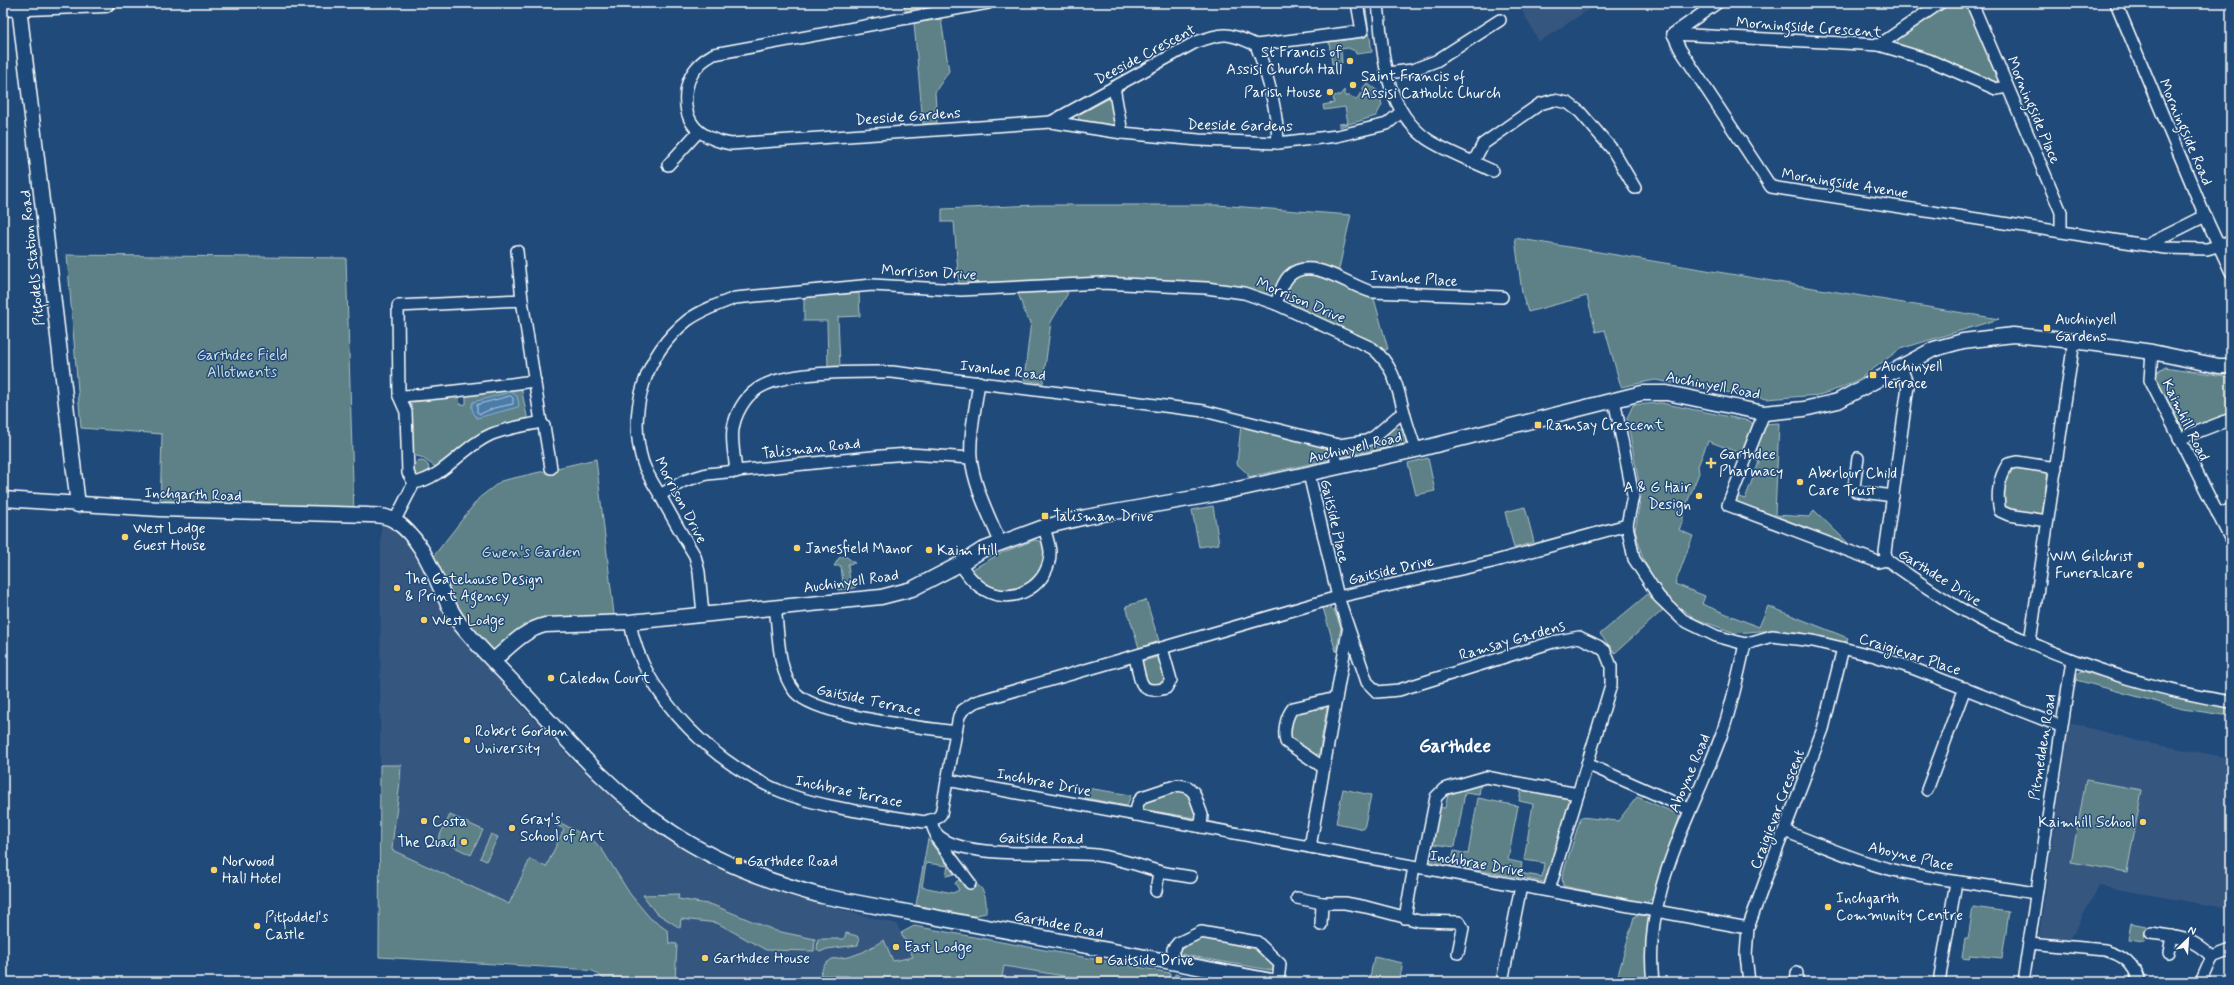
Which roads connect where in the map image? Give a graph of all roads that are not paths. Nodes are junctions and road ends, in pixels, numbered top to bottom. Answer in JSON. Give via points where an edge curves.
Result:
{"nodes":[{"id":1,"x":105,"y":3,"type":"edge"},
{"id":2,"x":988,"y":3,"type":"edge"},
{"id":3,"x":1357,"y":3,"type":"edge"},
{"id":4,"x":1378,"y":3,"type":"edge"},
{"id":5,"x":1718,"y":3,"type":"edge"},
{"id":6,"x":1940,"y":3,"type":"edge"},
{"id":7,"x":1972,"y":3,"type":"edge"},
{"id":8,"x":2116,"y":3,"type":"edge"},
{"id":9,"x":11,"y":7,"type":"edge"},
{"id":10,"x":1500,"y":20,"type":"dead end"},
{"id":11,"x":1673,"y":34,"type":"junction"},
{"id":12,"x":1256,"y":45,"type":"junction"},
{"id":13,"x":1879,"y":45,"type":"junction"},
{"id":14,"x":1387,"y":73,"type":"junction"},
{"id":15,"x":1114,"y":87,"type":"junction"},
{"id":16,"x":2007,"y":87,"type":"junction"},
{"id":17,"x":1401,"y":112,"type":"junction"},
{"id":18,"x":1051,"y":122,"type":"junction"},
{"id":19,"x":699,"y":131,"type":"junction"},
{"id":20,"x":1122,"y":133,"type":"junction"},
{"id":21,"x":1278,"y":143,"type":"junction"},
{"id":22,"x":1474,"y":161,"type":"junction"},
{"id":23,"x":668,"y":165,"type":"dead end"},
{"id":24,"x":1493,"y":172,"type":"dead end"},
{"id":25,"x":1635,"y":188,"type":"dead end"},
{"id":26,"x":2205,"y":216,"type":"junction"},
{"id":27,"x":2061,"y":230,"type":"junction"},
{"id":28,"x":2231,"y":242,"type":"edge"},
{"id":29,"x":2149,"y":244,"type":"junction"},
{"id":30,"x":2219,"y":246,"type":"junction"},
{"id":31,"x":518,"y":252,"type":"dead end"},
{"id":32,"x":2231,"y":272,"type":"edge"},
{"id":33,"x":1502,"y":297,"type":"dead end"},
{"id":34,"x":522,"y":300,"type":"junction"},
{"id":35,"x":1276,"y":304,"type":"junction"},
{"id":36,"x":2074,"y":341,"type":"junction"},
{"id":37,"x":2152,"y":352,"type":"junction"},
{"id":38,"x":1901,"y":366,"type":"junction"},
{"id":39,"x":2231,"y":366,"type":"edge"},
{"id":40,"x":535,"y":381,"type":"junction"},
{"id":41,"x":979,"y":382,"type":"junction"},
{"id":42,"x":399,"y":396,"type":"junction"},
{"id":43,"x":1614,"y":399,"type":"junction"},
{"id":44,"x":1764,"y":413,"type":"junction"},
{"id":45,"x":1404,"y":414,"type":"junction"},
{"id":46,"x":2231,"y":419,"type":"edge"},
{"id":47,"x":541,"y":422,"type":"junction"},
{"id":48,"x":2179,"y":439,"type":"junction"},
{"id":49,"x":1334,"y":444,"type":"junction"},
{"id":50,"x":1416,"y":450,"type":"junction"},
{"id":51,"x":971,"y":458,"type":"junction"},
{"id":52,"x":1858,"y":458,"type":"dead end"},
{"id":53,"x":551,"y":468,"type":"dead end"},
{"id":54,"x":1337,"y":468,"type":"junction"},
{"id":55,"x":2056,"y":468,"type":"junction"},
{"id":56,"x":736,"y":472,"type":"junction"},
{"id":57,"x":1309,"y":474,"type":"junction"},
{"id":58,"x":414,"y":483,"type":"junction"},
{"id":59,"x":660,"y":495,"type":"junction"},
{"id":60,"x":1893,"y":496,"type":"junction"},
{"id":61,"x":3,"y":500,"type":"edge"},
{"id":62,"x":78,"y":505,"type":"junction"},
{"id":63,"x":2231,"y":509,"type":"edge"},
{"id":64,"x":2218,"y":515,"type":"junction"},
{"id":65,"x":388,"y":518,"type":"junction"},
{"id":66,"x":2047,"y":520,"type":"junction"},
{"id":67,"x":1627,"y":525,"type":"junction"},
{"id":68,"x":1044,"y":527,"type":"junction"},
{"id":69,"x":2230,"y":535,"type":"edge"},
{"id":70,"x":1000,"y":542,"type":"junction"},
{"id":71,"x":1887,"y":560,"type":"junction"},
{"id":72,"x":960,"y":564,"type":"junction"},
{"id":73,"x":1338,"y":597,"type":"junction"},
{"id":74,"x":775,"y":607,"type":"junction"},
{"id":75,"x":703,"y":614,"type":"junction"},
{"id":76,"x":630,"y":622,"type":"junction"},
{"id":77,"x":1348,"y":630,"type":"junction"},
{"id":78,"x":2030,"y":642,"type":"junction"},
{"id":79,"x":1745,"y":644,"type":"junction"},
{"id":80,"x":1162,"y":648,"type":"junction"},
{"id":81,"x":1843,"y":648,"type":"junction"},
{"id":82,"x":1135,"y":656,"type":"junction"},
{"id":83,"x":494,"y":660,"type":"junction"},
{"id":84,"x":2072,"y":660,"type":"junction"},
{"id":85,"x":1965,"y":688,"type":"junction"},
{"id":86,"x":1336,"y":698,"type":"junction"},
{"id":87,"x":2231,"y":702,"type":"edge"},
{"id":88,"x":2060,"y":726,"type":"junction"},
{"id":89,"x":956,"y":732,"type":"junction"},
{"id":90,"x":1588,"y":764,"type":"junction"},
{"id":91,"x":1324,"y":768,"type":"junction"},
{"id":92,"x":947,"y":780,"type":"junction"},
{"id":93,"x":1928,"y":790,"type":"dead end"},
{"id":94,"x":1578,"y":794,"type":"junction"},
{"id":95,"x":1689,"y":809,"type":"junction"},
{"id":96,"x":1135,"y":815,"type":"junction"},
{"id":97,"x":931,"y":820,"type":"junction"},
{"id":98,"x":1200,"y":827,"type":"junction"},
{"id":99,"x":1784,"y":831,"type":"junction"},
{"id":100,"x":935,"y":832,"type":"junction"},
{"id":101,"x":1310,"y":847,"type":"junction"},
{"id":102,"x":1418,"y":867,"type":"junction"},
{"id":103,"x":1159,"y":872,"type":"junction"},
{"id":104,"x":1191,"y":877,"type":"dead end"},
{"id":105,"x":1956,"y":882,"type":"junction"},
{"id":106,"x":970,"y":883,"type":"dead end"},
{"id":107,"x":1521,"y":886,"type":"junction"},
{"id":108,"x":1549,"y":890,"type":"junction"},
{"id":109,"x":1156,"y":891,"type":"dead end"},
{"id":110,"x":2035,"y":893,"type":"junction"},
{"id":111,"x":1297,"y":898,"type":"dead end"},
{"id":112,"x":1322,"y":903,"type":"junction"},
{"id":113,"x":1655,"y":912,"type":"junction"},
{"id":114,"x":1405,"y":918,"type":"junction"},
{"id":115,"x":1320,"y":925,"type":"dead end"},
{"id":116,"x":1748,"y":928,"type":"junction"},
{"id":117,"x":2152,"y":933,"type":"dead end"},
{"id":118,"x":2172,"y":936,"type":"junction"},
{"id":119,"x":2029,"y":943,"type":"junction"},
{"id":120,"x":2231,"y":950,"type":"edge"},
{"id":121,"x":1458,"y":953,"type":"dead end"},
{"id":122,"x":2169,"y":953,"type":"dead end"},
{"id":123,"x":2212,"y":957,"type":"junction"},
{"id":124,"x":1172,"y":963,"type":"junction"},
{"id":125,"x":1940,"y":976,"type":"dead end"},
{"id":126,"x":1245,"y":979,"type":"edge"},
{"id":127,"x":1277,"y":982,"type":"edge"},
{"id":128,"x":1502,"y":982,"type":"edge"},
{"id":129,"x":1653,"y":982,"type":"edge"},
{"id":130,"x":1749,"y":982,"type":"edge"},
{"id":131,"x":2023,"y":982,"type":"edge"},
{"id":132,"x":2139,"y":982,"type":"edge"},
{"id":133,"x":2202,"y":982,"type":"edge"}],
"edges":[{"from":1,"to":9,"type":"main road"},
{"from":2,"to":19,"type":"street","name":"Deeside Gardens","via":[[714,54],[699,65],[688,80],[685,96],[688,116]]},
{"from":3,"to":12,"type":"street","via":[[1362,31]]},
{"from":4,"to":14,"type":"street"},
{"from":5,"to":11,"type":"street"},
{"from":6,"to":13,"type":"street"},
{"from":7,"to":16,"type":"street","name":"Morningside Place"},
{"from":8,"to":26,"type":"street","name":"Morningside Road"},
{"from":9,"to":62,"type":"street","name":"Pitfodels Station Road","via":[[46,230]]},
{"from":10,"to":14,"type":"street","via":[[1436,61],[1412,70]]},
{"from":11,"to":13,"type":"street","name":"Morningside Crescent"},
{"from":11,"to":27,"type":"street","name":"Morningside Avenue","via":[[1684,55],[1771,187]]},
{"from":12,"to":15,"type":"street","name":"Deeside Crescent","via":[[1235,35],[1218,34],[1194,43]]},
{"from":12,"to":21,"type":"street","via":[[1272,92],[1277,116]]},
{"from":13,"to":16,"type":"street","name":"Morningside Crescent","via":[[1936,62],[1996,89]]},
{"from":14,"to":17,"type":"street","via":[[1389,85]]},
{"from":15,"to":18,"type":"street","name":"Deeside Crescent"},
{"from":15,"to":20,"type":"street"},
{"from":16,"to":27,"type":"street","name":"Morningside Place","via":[[2062,212]]},
{"from":17,"to":21,"type":"street","name":"Deeside Gardens","via":[[1386,124],[1337,136]]},
{"from":17,"to":22,"type":"street","via":[[1427,139]]},
{"from":18,"to":19,"type":"street","name":"Deeside Gardens","via":[[731,144],[714,140]]},
{"from":18,"to":20,"type":"street","name":"Deeside Gardens"},
{"from":19,"to":23,"type":"street"},
{"from":20,"to":21,"type":"street","name":"Deeside Gardens"},
{"from":22,"to":24,"type":"street"},
{"from":22,"to":25,"type":"street","via":[[1484,144],[1540,104],[1554,100],[1568,103],[1580,112],[1612,149]]},
{"from":26,"to":29,"type":"street"},
{"from":26,"to":30,"type":"street","name":"Morningside Road"},
{"from":27,"to":29,"type":"street","name":"Morningside Avenue"},
{"from":28,"to":30,"type":"street","name":"Morningside Avenue"},
{"from":29,"to":30,"type":"street","name":"Morningside Avenue","via":[[2165,248],[2207,249]]},
{"from":30,"to":32,"type":"street","name":"Morningside Road"},
{"from":31,"to":34,"type":"street"},
{"from":33,"to":35,"type":"street","name":"Ivanhoe Place","via":[[1372,292],[1312,268],[1300,269],[1289,276]]},
{"from":34,"to":40,"type":"street"},
{"from":34,"to":42,"type":"street","via":[[398,306]]},
{"from":35,"to":45,"type":"street","name":"Morrison Drive","via":[[1372,348],[1395,377]]},
{"from":35,"to":59,"type":"street","name":"Morrison Drive","via":[[1228,290],[1102,283],[961,290],[872,285],[735,298],[714,305],[689,320],[674,333],[653,360],[644,381],[639,399],[638,439],[647,473]]},
{"from":36,"to":37,"type":"street","name":"Auchinyell Road"},
{"from":36,"to":38,"type":"street","name":"Auchinyell Road","via":[[2013,335],[1963,341],[1934,349]]},
{"from":36,"to":55,"type":"street"},
{"from":37,"to":39,"type":"street","name":"Auchinyell Road","via":[[2219,366]]},
{"from":37,"to":48,"type":"street","name":"Kaimhill Road","via":[[2150,380]]},
{"from":38,"to":44,"type":"street","name":"Auchinyell Road","via":[[1838,401],[1804,409]]},
{"from":38,"to":60,"type":"street","via":[[1908,386]]},
{"from":40,"to":42,"type":"street","via":[[449,393]]},
{"from":40,"to":47,"type":"street"},
{"from":41,"to":49,"type":"street","name":"Ivanhoe Road","via":[[1204,411]]},
{"from":41,"to":51,"type":"street"},
{"from":41,"to":56,"type":"street","name":"Ivanhoe Road","via":[[884,372],[805,376],[768,382],[750,395],[736,416],[733,430]]},
{"from":42,"to":58,"type":"street","via":[[406,412],[408,473]]},
{"from":43,"to":44,"type":"street","name":"Auchinyell Road","via":[[1654,392]]},
{"from":43,"to":50,"type":"street","name":"Auchinyell Road"},
{"from":43,"to":67,"type":"street","via":[[1633,496]]},
{"from":44,"to":71,"type":"street","name":"Garthdee Drive","via":[[1728,505],[1878,562]]},
{"from":45,"to":49,"type":"street","name":"Ivanhoe Road","via":[[1366,441]]},
{"from":45,"to":50,"type":"street","name":"Morrison Drive"},
{"from":46,"to":48,"type":"street"},
{"from":47,"to":53,"type":"street","via":[[544,426]]},
{"from":47,"to":58,"type":"street","via":[[492,434],[467,449],[459,458],[426,481]]},
{"from":48,"to":64,"type":"street","name":"Kaimhill Road"},
{"from":49,"to":54,"type":"street"},
{"from":50,"to":54,"type":"street","name":"Auchinyell Road"},
{"from":51,"to":56,"type":"street","name":"Talisman Road","via":[[909,454]]},
{"from":51,"to":70,"type":"street","via":[[976,481]]},
{"from":52,"to":60,"type":"street","via":[[1854,487],[1856,491]]},
{"from":54,"to":57,"type":"street","name":"Auchinyell Road"},
{"from":55,"to":66,"type":"street"},
{"from":55,"to":66,"type":"street","via":[[2017,462],[2008,464],[2001,473],[1998,501],[2000,511],[2009,515]]},
{"from":56,"to":59,"type":"street","name":"Talisman Road","via":[[706,474],[684,481]]},
{"from":57,"to":68,"type":"street","name":"Auchinyell Road"},
{"from":57,"to":73,"type":"street","name":"Gaitside Place"},
{"from":58,"to":65,"type":"street"},
{"from":59,"to":75,"type":"street","name":"Morrison Drive","via":[[695,556]]},
{"from":60,"to":71,"type":"street","via":[[1885,552]]},
{"from":61,"to":62,"type":"street","name":"Inchgarth Road"},
{"from":62,"to":65,"type":"street","name":"Inchgarth Road"},
{"from":63,"to":64,"type":"street"},
{"from":64,"to":69,"type":"street","name":"Kaimhill Road"},
{"from":65,"to":83,"type":"street","name":"Garthdee Road","via":[[413,538],[429,562],[452,615]]},
{"from":66,"to":78,"type":"street"},
{"from":67,"to":73,"type":"street","name":"Gaitside Drive","via":[[1492,562]]},
{"from":67,"to":79,"type":"street","via":[[1634,558],[1658,597],[1668,608],[1703,631]]},
{"from":68,"to":70,"type":"street","name":"Auchinyell Road"},
{"from":68,"to":72,"type":"street","via":[[1049,558],[1043,576],[1036,586],[1018,595],[1004,596],[986,591],[973,582]]},
{"from":70,"to":72,"type":"street","name":"Auchinyell Road"},
{"from":71,"to":78,"type":"street","name":"Garthdee Drive","via":[[1922,585],[1979,619]]},
{"from":72,"to":74,"type":"street","name":"Auchinyell Road","via":[[912,589],[880,597]]},
{"from":73,"to":77,"type":"street","name":"Ramsay Gardens"},
{"from":73,"to":80,"type":"street","name":"Gaitside Drive"},
{"from":74,"to":75,"type":"street","name":"Auchinyell Road"},
{"from":74,"to":89,"type":"street","name":"Gaitside Terrace","via":[[783,669],[803,700],[856,716]]},
{"from":75,"to":76,"type":"street","name":"Auchinyell Road"},
{"from":76,"to":83,"type":"street","name":"Auchinyell Road","via":[[545,625],[534,628]]},
{"from":76,"to":97,"type":"street","name":"Inchbrae Terrace","via":[[642,665],[656,687],[699,737],[740,770],[765,784],[798,797],[924,822]]},
{"from":77,"to":86,"type":"street"},
{"from":77,"to":90,"type":"street","name":"Ramsay Gardens","via":[[1367,682],[1378,692],[1399,690],[1554,642],[1579,637],[1598,646],[1604,651],[1611,666],[1611,685]]},
{"from":78,"to":84,"type":"street","name":"Garthdee Drive"},
{"from":79,"to":81,"type":"street","name":"Craigievar Place","via":[[1772,636],[1814,641]]},
{"from":79,"to":95,"type":"street","name":"Aboyne Road","via":[[1721,736]]},
{"from":80,"to":82,"type":"street","name":"Gaitside Drive"},
{"from":80,"to":82,"type":"street","via":[[1171,680],[1166,688],[1152,692],[1147,690],[1143,685]]},
{"from":81,"to":85,"type":"street","name":"Craigievar Place","via":[[1912,668]]},
{"from":81,"to":99,"type":"street","name":"Craigievar Crescent","via":[[1823,729]]},
{"from":82,"to":89,"type":"street","name":"Gaitside Drive","via":[[975,702],[963,710]]},
{"from":83,"to":124,"type":"street","name":"Garthdee Road","via":[[567,741],[623,794],[670,832],[733,865],[768,880],[822,896]]},
{"from":84,"to":87,"type":"street","name":"Garthdee Drive","via":[[2139,683]]},
{"from":84,"to":88,"type":"street","name":"Pitmedden Road"},
{"from":85,"to":88,"type":"street","name":"Craigievar Place"},
{"from":85,"to":93,"type":"street"},
{"from":86,"to":91,"type":"street"},
{"from":86,"to":91,"type":"street","via":[[1293,708],[1288,714],[1284,737],[1286,742]]},
{"from":88,"to":110,"type":"street","name":"Pitmedden Road"},
{"from":89,"to":92,"type":"street","name":"Gaitside Drive"},
{"from":90,"to":94,"type":"street","name":"Ramsay Gardens"},
{"from":90,"to":95,"type":"street"},
{"from":91,"to":101,"type":"street"},
{"from":92,"to":96,"type":"street","name":"Inchbrae Drive"},
{"from":92,"to":97,"type":"street","name":"Gaitside Drive","via":[[941,814]]},
{"from":94,"to":102,"type":"street","via":[[1486,777],[1444,789],[1436,797]]},
{"from":94,"to":108,"type":"street","name":"Ramsay Gardens"},
{"from":95,"to":113,"type":"street","name":"Aboyne Road","via":[[1666,870]]},
{"from":96,"to":98,"type":"street","name":"Inchbrae Drive"},
{"from":96,"to":98,"type":"street","via":[[1138,802],[1142,798],[1178,785],[1188,787],[1194,793],[1202,815]]},
{"from":97,"to":100,"type":"street"},
{"from":98,"to":101,"type":"street","name":"Inchbrae Drive"},
{"from":99,"to":105,"type":"street","name":"Aboyne Place","via":[[1865,862]]},
{"from":99,"to":116,"type":"street","name":"Craigievar Crescent"},
{"from":100,"to":103,"type":"street","name":"Gaitside Road","via":[[949,842],[998,853],[1061,852],[1096,855],[1126,860]]},
{"from":100,"to":106,"type":"street","via":[[937,839]]},
{"from":101,"to":102,"type":"street","name":"Inchbrae Drive"},
{"from":102,"to":107,"type":"street","name":"Inchbrae Drive"},
{"from":102,"to":114,"type":"street"},
{"from":103,"to":104,"type":"street","name":"Gaitside Road"},
{"from":103,"to":109,"type":"street"},
{"from":105,"to":110,"type":"street","name":"Aboyne Place"},
{"from":105,"to":125,"type":"street"},
{"from":107,"to":108,"type":"street","name":"Inchbrae Drive"},
{"from":107,"to":128,"type":"street"},
{"from":108,"to":113,"type":"street","name":"Inchbrae Drive"},
{"from":110,"to":119,"type":"street","name":"Pitmedden Road"},
{"from":111,"to":112,"type":"street"},
{"from":112,"to":114,"type":"street","via":[[1345,903]]},
{"from":112,"to":115,"type":"street"},
{"from":113,"to":116,"type":"street","name":"Inchbrae Drive"},
{"from":113,"to":129,"type":"street","name":"Aboyne Road","via":[[1651,948]]},
{"from":114,"to":121,"type":"street","via":[[1459,922],[1463,928]]},
{"from":116,"to":130,"type":"street","name":"Craigievar Crescent","via":[[1746,957]]},
{"from":117,"to":118,"type":"street"},
{"from":118,"to":122,"type":"street"},
{"from":118,"to":123,"type":"street","via":[[2187,938],[2200,945]]},
{"from":119,"to":131,"type":"street","name":"Pitmedden Road"},
{"from":119,"to":132,"type":"street","via":[[2116,953],[2131,964]]},
{"from":120,"to":123,"type":"street"},
{"from":123,"to":133,"type":"street"},
{"from":124,"to":126,"type":"street","name":"Garthdee Road"},
{"from":124,"to":127,"type":"street","name":"Garthdee Road","via":[[1173,949],[1178,943],[1201,932],[1254,941],[1280,964]]},
{"from":126,"to":127,"type":"street","name":"Garthdee Road"}]}
